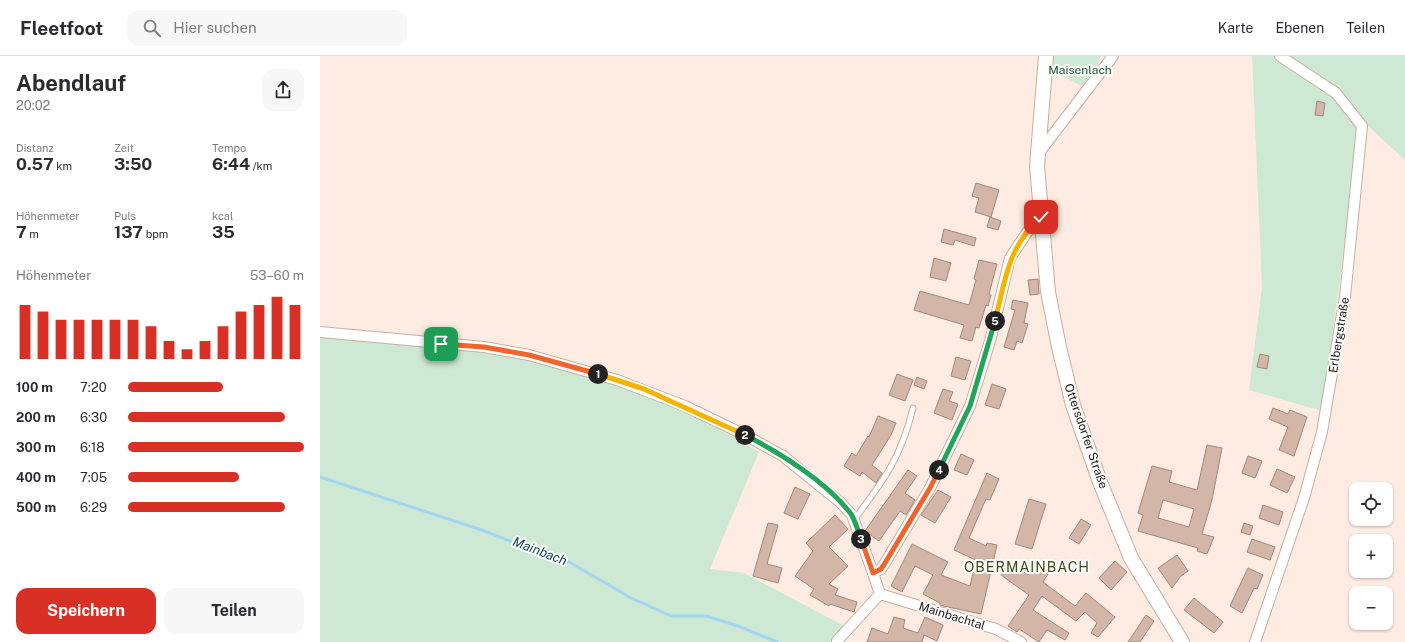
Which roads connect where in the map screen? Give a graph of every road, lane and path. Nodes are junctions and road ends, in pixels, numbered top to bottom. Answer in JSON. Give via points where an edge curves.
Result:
{"nodes":[{"id":1,"x":1046,"y":56,"type":"edge"},
{"id":2,"x":1113,"y":56,"type":"edge"},
{"id":3,"x":1280,"y":56,"type":"edge"},
{"id":4,"x":1037,"y":160,"type":"junction"},
{"id":5,"x":1041,"y":217,"type":"junction"},
{"id":6,"x":320,"y":332,"type":"edge"},
{"id":7,"x":913,"y":408,"type":"dead end"},
{"id":8,"x":853,"y":520,"type":"junction"},
{"id":9,"x":873,"y":573,"type":"junction"},
{"id":10,"x":880,"y":594,"type":"junction"},
{"id":11,"x":837,"y":641,"type":"dead end"},
{"id":12,"x":1021,"y":642,"type":"edge"},
{"id":13,"x":1182,"y":642,"type":"edge"},
{"id":14,"x":1255,"y":642,"type":"edge"}],
"edges":[{"from":1,"to":4,"type":"main road","name":"Ottersdorfer Straße"},
{"from":2,"to":4,"type":"street"},
{"from":3,"to":14,"type":"street","name":"Erlbergstraße","via":[[1336,94],[1362,126],[1345,297],[1322,432],[1304,498]]},
{"from":4,"to":5,"type":"main road","name":"Ottersdorfer Straße"},
{"from":5,"to":9,"type":"street","via":[[1032,225],[1010,258],[990,342],[970,406],[930,488],[881,569]]},
{"from":5,"to":13,"type":"main road","name":"Ottersdorfer Straße","via":[[1048,292],[1073,405],[1100,482],[1131,558]]},
{"from":6,"to":8,"type":"street","via":[[484,347],[529,355],[644,389],[705,415],[783,456],[840,502],[852,515]]},
{"from":7,"to":8,"type":"lane","via":[[896,460]]},
{"from":8,"to":9,"type":"street"},
{"from":9,"to":10,"type":"street"},
{"from":10,"to":11,"type":"street"},
{"from":10,"to":12,"type":"street","name":"Mainbachtal","via":[[996,629]]}]}
